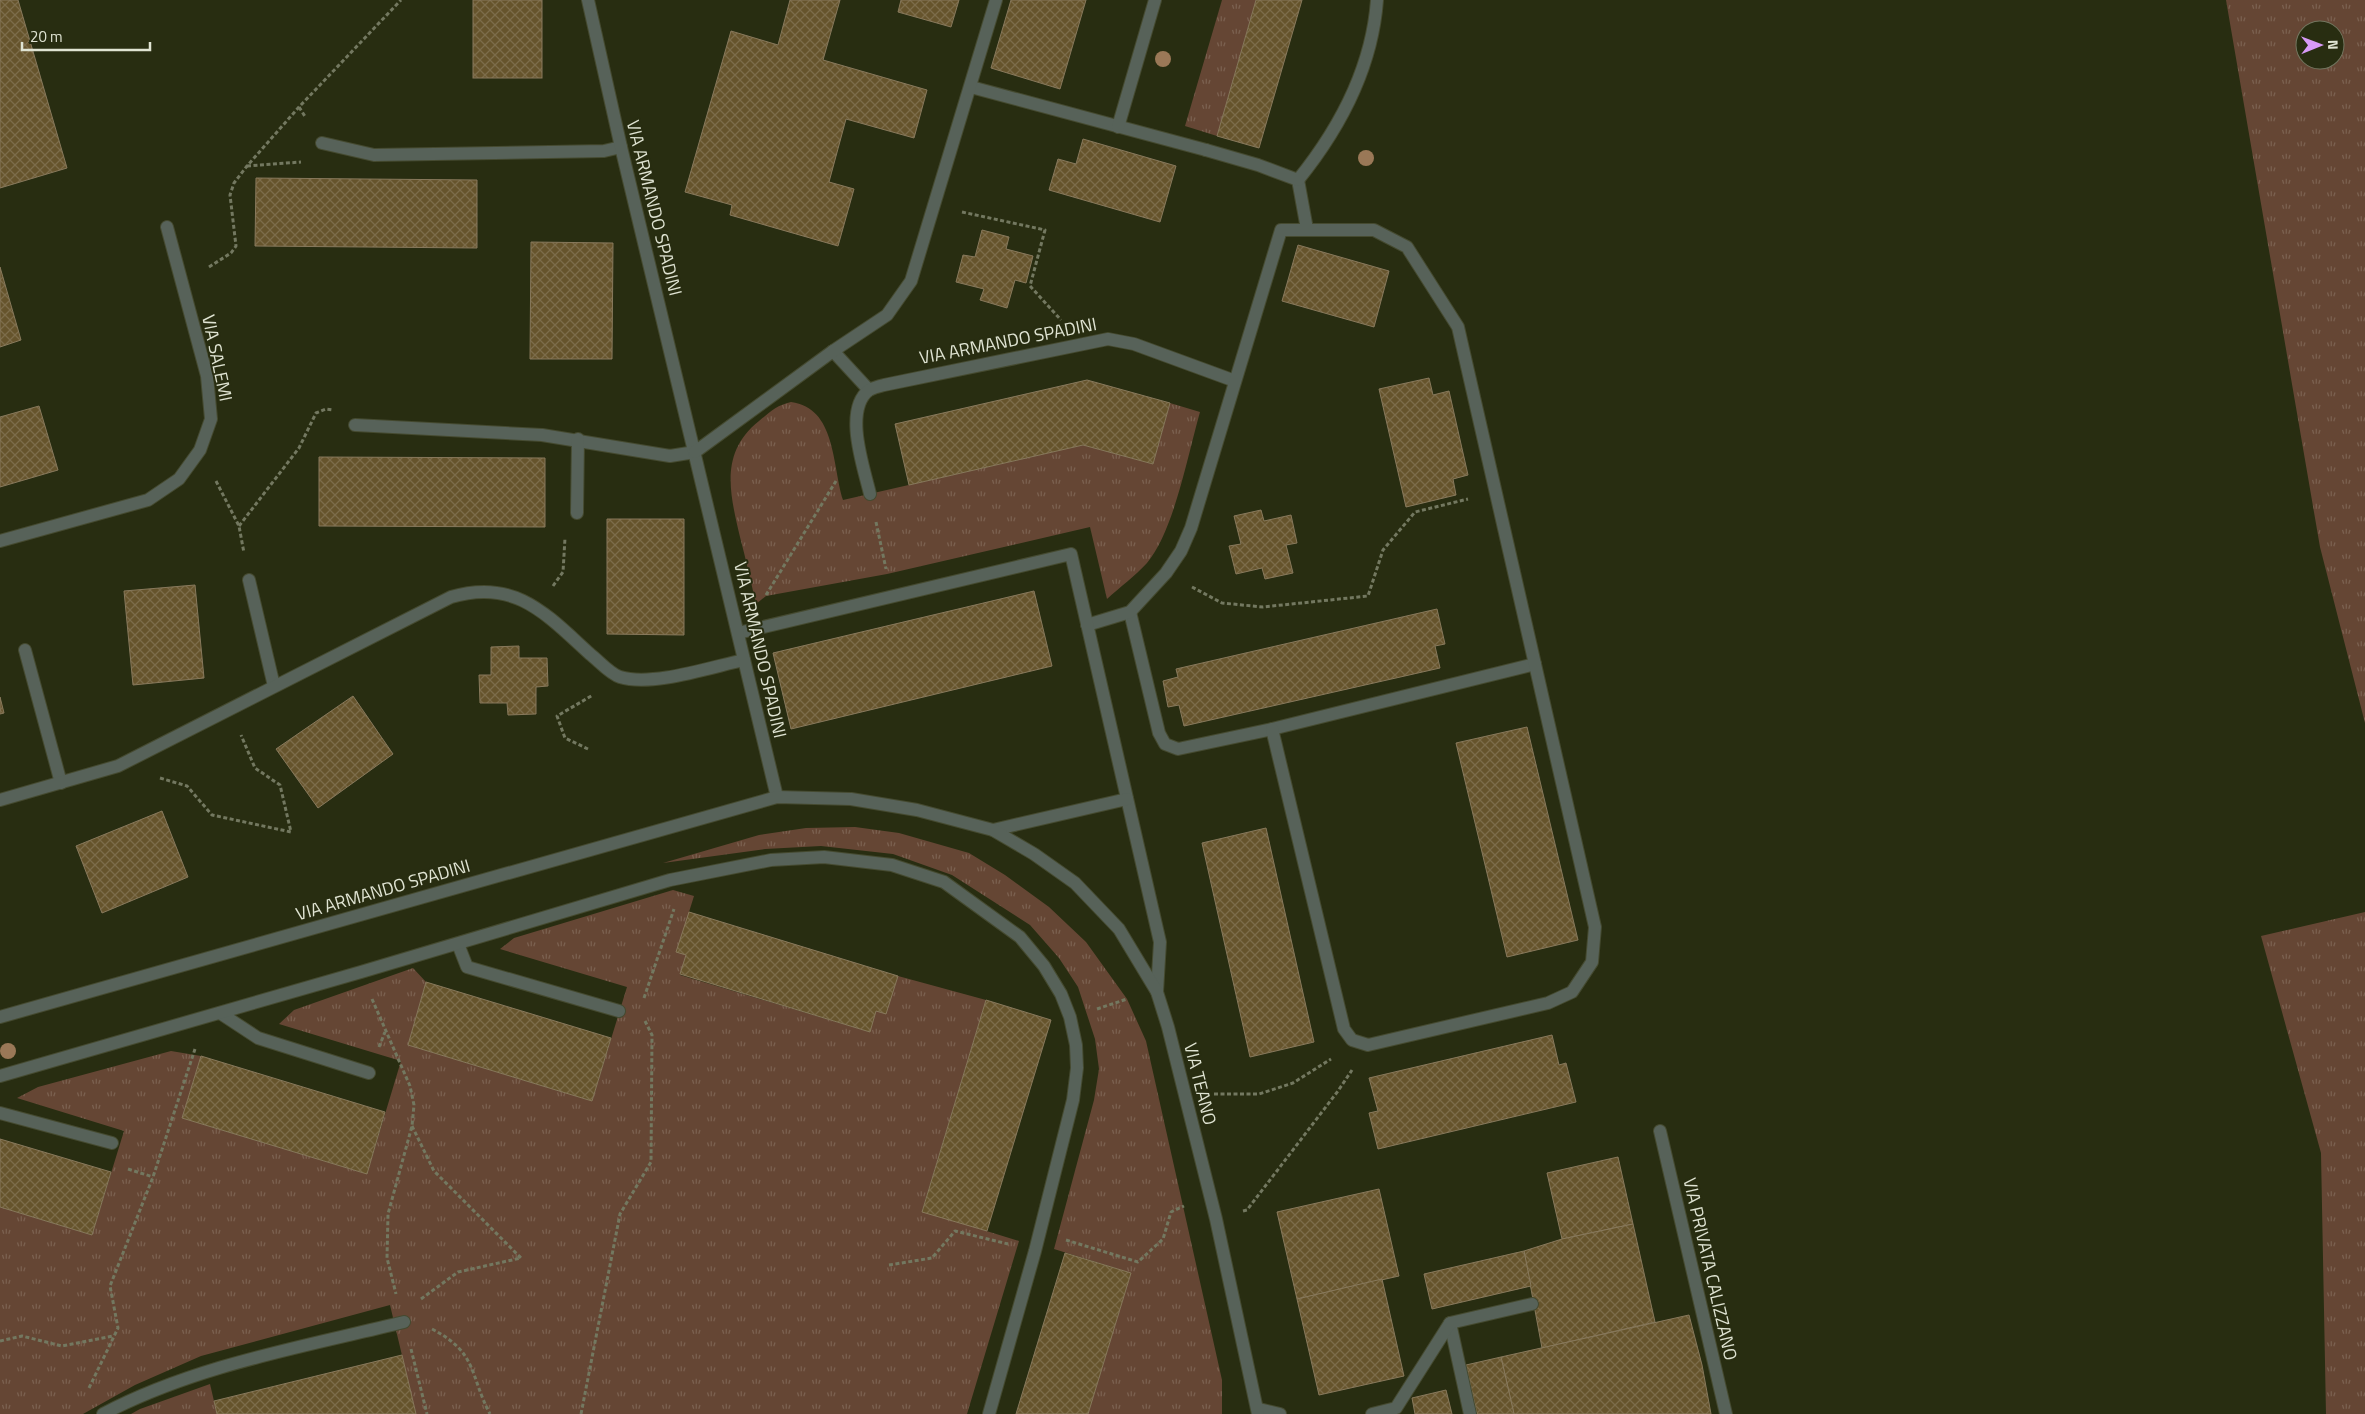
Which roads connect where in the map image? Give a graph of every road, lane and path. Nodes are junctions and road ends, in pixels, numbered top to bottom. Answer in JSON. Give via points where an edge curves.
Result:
{"nodes":[{"id":1,"x":401,"y":0,"type":"edge"},
{"id":2,"x":588,"y":0,"type":"edge"},
{"id":3,"x":996,"y":0,"type":"edge"},
{"id":4,"x":1154,"y":0,"type":"edge"},
{"id":5,"x":1377,"y":0,"type":"edge"},
{"id":6,"x":971,"y":87,"type":"junction"},
{"id":7,"x":1118,"y":127,"type":"junction"},
{"id":8,"x":322,"y":144,"type":"joint"},
{"id":9,"x":620,"y":147,"type":"junction"},
{"id":10,"x":247,"y":166,"type":"junction"},
{"id":11,"x":1298,"y":180,"type":"junction"},
{"id":12,"x":933,"y":205,"type":"junction"},
{"id":13,"x":167,"y":227,"type":"dead end"},
{"id":14,"x":1307,"y":229,"type":"junction"},
{"id":15,"x":206,"y":268,"type":"dead end"},
{"id":16,"x":1081,"y":343,"type":"junction"},
{"id":17,"x":833,"y":351,"type":"junction"},
{"id":18,"x":1235,"y":381,"type":"junction"},
{"id":19,"x":869,"y":390,"type":"junction"},
{"id":20,"x":355,"y":425,"type":"joint"},
{"id":21,"x":578,"y":439,"type":"junction"},
{"id":22,"x":859,"y":447,"type":"junction"},
{"id":23,"x":695,"y":452,"type":"junction"},
{"id":24,"x":216,"y":481,"type":"dead end"},
{"id":25,"x":1495,"y":492,"type":"junction"},
{"id":26,"x":870,"y":494,"type":"joint"},
{"id":27,"x":577,"y":513,"type":"joint"},
{"id":28,"x":239,"y":526,"type":"junction"},
{"id":29,"x":0,"y":541,"type":"edge"},
{"id":30,"x":1166,"y":573,"type":"junction"},
{"id":31,"x":249,"y":580,"type":"joint"},
{"id":32,"x":766,"y":596,"type":"dead end"},
{"id":33,"x":892,"y":596,"type":"junction"},
{"id":34,"x":531,"y":604,"type":"junction"},
{"id":35,"x":1130,"y":612,"type":"junction"},
{"id":36,"x":1087,"y":625,"type":"junction"},
{"id":37,"x":738,"y":633,"type":"junction"},
{"id":38,"x":25,"y":650,"type":"dead end"},
{"id":39,"x":744,"y":660,"type":"junction"},
{"id":40,"x":1534,"y":664,"type":"junction"},
{"id":41,"x":618,"y":677,"type":"junction"},
{"id":42,"x":274,"y":686,"type":"junction"},
{"id":43,"x":230,"y":708,"type":"junction"},
{"id":44,"x":1272,"y":729,"type":"junction"},
{"id":45,"x":588,"y":748,"type":"dead end"},
{"id":46,"x":118,"y":766,"type":"junction"},
{"id":47,"x":61,"y":783,"type":"junction"},
{"id":48,"x":777,"y":797,"type":"junction"},
{"id":49,"x":0,"y":800,"type":"edge"},
{"id":50,"x":1127,"y":800,"type":"junction"},
{"id":51,"x":993,"y":830,"type":"junction"},
{"id":52,"x":670,"y":880,"type":"junction"},
{"id":53,"x":458,"y":944,"type":"junction"},
{"id":54,"x":361,"y":972,"type":"junction"},
{"id":55,"x":1157,"y":992,"type":"junction"},
{"id":56,"x":640,"y":1010,"type":"junction"},
{"id":57,"x":619,"y":1011,"type":"joint"},
{"id":58,"x":220,"y":1013,"type":"junction"},
{"id":59,"x":0,"y":1017,"type":"edge"},
{"id":60,"x":1070,"y":1017,"type":"junction"},
{"id":61,"x":198,"y":1019,"type":"junction"},
{"id":62,"x":1352,"y":1040,"type":"junction"},
{"id":63,"x":1368,"y":1045,"type":"junction"},
{"id":64,"x":369,"y":1073,"type":"dead end"},
{"id":65,"x":0,"y":1076,"type":"edge"},
{"id":66,"x":1187,"y":1101,"type":"junction"},
{"id":67,"x":0,"y":1113,"type":"edge"},
{"id":68,"x":412,"y":1126,"type":"junction"},
{"id":69,"x":1660,"y":1131,"type":"dead end"},
{"id":70,"x":112,"y":1144,"type":"dead end"},
{"id":71,"x":1210,"y":1196,"type":"junction"},
{"id":72,"x":1216,"y":1220,"type":"junction"},
{"id":73,"x":1040,"y":1232,"type":"junction"},
{"id":74,"x":1035,"y":1251,"type":"junction"},
{"id":75,"x":889,"y":1265,"type":"dead end"},
{"id":76,"x":1532,"y":1304,"type":"dead end"},
{"id":77,"x":402,"y":1317,"type":"junction"},
{"id":78,"x":1450,"y":1323,"type":"junction"},
{"id":79,"x":114,"y":1336,"type":"junction"},
{"id":80,"x":0,"y":1341,"type":"edge"},
{"id":81,"x":90,"y":1394,"type":"dead end"},
{"id":82,"x":1258,"y":1412,"type":"edge"},
{"id":83,"x":103,"y":1414,"type":"edge"},
{"id":84,"x":426,"y":1414,"type":"edge"},
{"id":85,"x":490,"y":1414,"type":"edge"},
{"id":86,"x":581,"y":1414,"type":"edge"},
{"id":87,"x":989,"y":1414,"type":"edge"},
{"id":88,"x":1280,"y":1414,"type":"edge"},
{"id":89,"x":1372,"y":1414,"type":"edge"},
{"id":90,"x":1470,"y":1414,"type":"edge"},
{"id":91,"x":1726,"y":1414,"type":"edge"}],
"edges":[{"from":1,"to":10,"type":"path"},
{"from":2,"to":9,"type":"street","name":"VIA ARMANDO SPADINI"},
{"from":3,"to":6,"type":"street"},
{"from":4,"to":7,"type":"street"},
{"from":5,"to":11,"type":"street","via":[[1371,43],[1359,83],[1328,138]]},
{"from":6,"to":7,"type":"street"},
{"from":6,"to":12,"type":"street"},
{"from":7,"to":11,"type":"street","via":[[1258,165]]},
{"from":8,"to":9,"type":"street","via":[[374,155]]},
{"from":8,"to":10,"type":"path","via":[[299,163]]},
{"from":9,"to":23,"type":"street","name":"VIA ARMANDO SPADINI"},
{"from":10,"to":15,"type":"path","via":[[234,183],[230,196],[236,246],[231,253]]},
{"from":11,"to":14,"type":"street"},
{"from":12,"to":16,"type":"path","via":[[1045,230],[1030,286]]},
{"from":12,"to":17,"type":"street","via":[[911,281],[887,315]]},
{"from":13,"to":29,"type":"street","name":"VIA SALEMI","via":[[207,376],[212,419],[200,450],[179,479],[148,500]]},
{"from":14,"to":18,"type":"street","via":[[1281,230]]},
{"from":14,"to":25,"type":"street","via":[[1374,230],[1407,247],[1458,327]]},
{"from":16,"to":18,"type":"street","name":"VIA ARMANDO SPADINI","via":[[1108,339],[1134,344]]},
{"from":16,"to":19,"type":"street","name":"VIA ARMANDO SPADINI"},
{"from":17,"to":19,"type":"street"},
{"from":17,"to":23,"type":"street"},
{"from":18,"to":30,"type":"street","via":[[1191,528]]},
{"from":19,"to":22,"type":"street","via":[[858,407]]},
{"from":20,"to":21,"type":"street","via":[[542,434]]},
{"from":20,"to":28,"type":"path","via":[[345,412],[326,409],[316,414],[299,448]]},
{"from":21,"to":23,"type":"street","via":[[670,456]]},
{"from":21,"to":27,"type":"street"},
{"from":22,"to":26,"type":"street"},
{"from":22,"to":32,"type":"path"},
{"from":23,"to":37,"type":"street","name":"VIA ARMANDO SPADINI"},
{"from":24,"to":28,"type":"path"},
{"from":25,"to":30,"type":"path","via":[[1415,512],[1383,550],[1368,596],[1263,606],[1222,603]]},
{"from":25,"to":40,"type":"street"},
{"from":26,"to":33,"type":"path"},
{"from":27,"to":34,"type":"path","via":[[565,538],[563,572],[551,588]]},
{"from":28,"to":31,"type":"path"},
{"from":30,"to":35,"type":"street"},
{"from":31,"to":42,"type":"street"},
{"from":33,"to":36,"type":"street","via":[[1070,554]]},
{"from":33,"to":37,"type":"street"},
{"from":34,"to":41,"type":"street"},
{"from":34,"to":42,"type":"street","via":[[498,591],[471,591],[451,597]]},
{"from":35,"to":36,"type":"street"},
{"from":35,"to":44,"type":"street","via":[[1159,732],[1165,744],[1178,749]]},
{"from":36,"to":50,"type":"street"},
{"from":37,"to":39,"type":"street","name":"VIA ARMANDO SPADINI"},
{"from":38,"to":47,"type":"street"},
{"from":39,"to":41,"type":"street","via":[[647,681]]},
{"from":39,"to":48,"type":"street","name":"VIA ARMANDO SPADINI"},
{"from":40,"to":44,"type":"street"},
{"from":40,"to":63,"type":"street","via":[[1595,927],[1592,962],[1572,992],[1548,1003]]},
{"from":41,"to":45,"type":"path","via":[[557,716],[565,738]]},
{"from":42,"to":43,"type":"street"},
{"from":43,"to":46,"type":"street"},
{"from":43,"to":46,"type":"path","via":[[255,768],[280,785],[291,832],[212,815],[187,786]]},
{"from":44,"to":62,"type":"street","via":[[1344,1029]]},
{"from":46,"to":47,"type":"street"},
{"from":47,"to":49,"type":"street"},
{"from":48,"to":51,"type":"street","name":"VIA ARMANDO SPADINI","via":[[851,799],[918,810]]},
{"from":48,"to":59,"type":"street","name":"VIA ARMANDO SPADINI"},
{"from":50,"to":51,"type":"street"},
{"from":50,"to":55,"type":"street","via":[[1160,942]]},
{"from":51,"to":55,"type":"street","name":"VIA TEANO","via":[[1075,883],[1119,929]]},
{"from":52,"to":53,"type":"street"},
{"from":52,"to":56,"type":"path","via":[[676,902]]},
{"from":52,"to":60,"type":"street","via":[[771,860],[824,857],[892,865],[944,882],[1020,937],[1044,966]]},
{"from":53,"to":54,"type":"street"},
{"from":53,"to":57,"type":"street","via":[[467,967]]},
{"from":54,"to":58,"type":"street"},
{"from":54,"to":68,"type":"path","via":[[410,1086],[414,1105]]},
{"from":55,"to":60,"type":"path","via":[[1127,998]]},
{"from":55,"to":66,"type":"street","name":"VIA TEANO"},
{"from":56,"to":57,"type":"path"},
{"from":56,"to":86,"type":"path","via":[[652,1035],[651,1162],[620,1214]]},
{"from":58,"to":61,"type":"street"},
{"from":58,"to":64,"type":"street","via":[[258,1038]]},
{"from":60,"to":73,"type":"street","via":[[1077,1068],[1073,1100]]},
{"from":61,"to":65,"type":"street"},
{"from":61,"to":79,"type":"path","via":[[195,1054],[153,1177],[110,1286],[118,1328]]},
{"from":62,"to":63,"type":"street"},
{"from":62,"to":66,"type":"path","via":[[1320,1068],[1293,1083],[1259,1094],[1219,1093]]},
{"from":63,"to":72,"type":"path","via":[[1338,1091],[1247,1210]]},
{"from":66,"to":71,"type":"street","name":"VIA TEANO"},
{"from":67,"to":70,"type":"street"},
{"from":68,"to":77,"type":"path","via":[[388,1214],[386,1258]]},
{"from":68,"to":77,"type":"path","via":[[434,1171],[521,1258],[458,1272]]},
{"from":69,"to":91,"type":"street","name":"VIA PRIVATA CALIZZANO"},
{"from":71,"to":72,"type":"street","name":"VIA TEANO"},
{"from":71,"to":73,"type":"path","via":[[1171,1212],[1163,1239],[1138,1262]]},
{"from":72,"to":82,"type":"street","name":"VIA TEANO"},
{"from":73,"to":74,"type":"street"},
{"from":74,"to":75,"type":"path","via":[[955,1230],[932,1258]]},
{"from":74,"to":87,"type":"street"},
{"from":76,"to":78,"type":"street"},
{"from":77,"to":83,"type":"street","via":[[202,1372],[137,1396]]},
{"from":77,"to":84,"type":"path"},
{"from":77,"to":85,"type":"path","via":[[449,1338],[470,1361]]},
{"from":78,"to":89,"type":"street","via":[[1396,1408]]},
{"from":78,"to":90,"type":"street"},
{"from":79,"to":80,"type":"path","via":[[62,1346],[22,1336]]},
{"from":79,"to":81,"type":"path","via":[[88,1386]]},
{"from":82,"to":88,"type":"street"}]}
